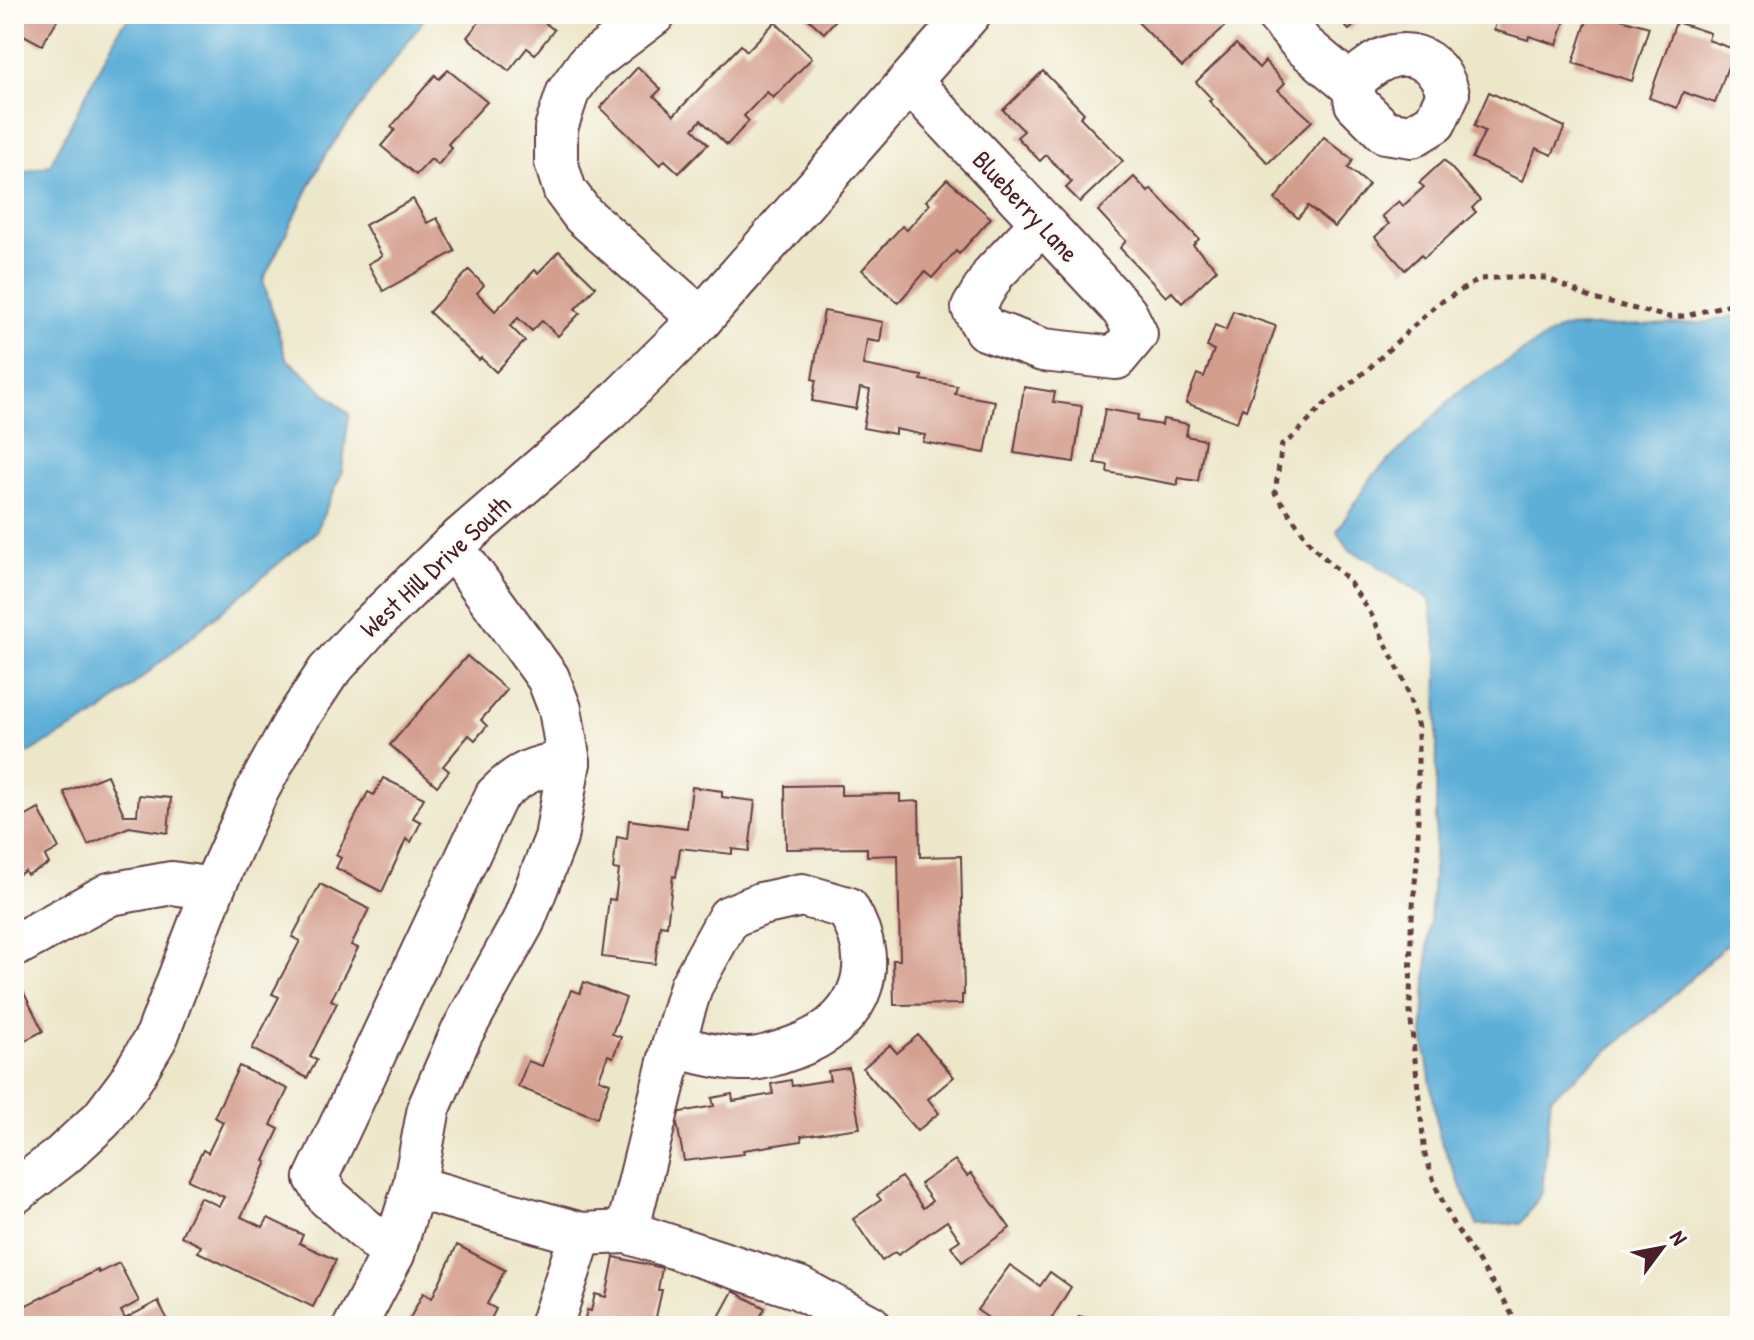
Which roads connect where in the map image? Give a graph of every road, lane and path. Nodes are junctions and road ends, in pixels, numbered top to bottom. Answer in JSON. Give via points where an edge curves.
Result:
{"nodes":[{"id":1,"x":654,"y":14,"type":"edge"},
{"id":2,"x":969,"y":14,"type":"edge"},
{"id":3,"x":1277,"y":14,"type":"edge"},
{"id":4,"x":910,"y":82,"type":"junction"},
{"id":5,"x":1353,"y":87,"type":"dead end"},
{"id":6,"x":1042,"y":223,"type":"junction"},
{"id":7,"x":1740,"y":301,"type":"edge"},
{"id":8,"x":701,"y":319,"type":"junction"},
{"id":9,"x":452,"y":546,"type":"junction"},
{"id":10,"x":569,"y":762,"type":"junction"},
{"id":11,"x":213,"y":889,"type":"junction"},
{"id":12,"x":14,"y":946,"type":"edge"},
{"id":13,"x":673,"y":1046,"type":"junction"},
{"id":14,"x":414,"y":1187,"type":"junction"},
{"id":15,"x":14,"y":1193,"type":"edge"},
{"id":16,"x":627,"y":1232,"type":"junction"},
{"id":17,"x":581,"y":1234,"type":"junction"},
{"id":18,"x":393,"y":1254,"type":"junction"},
{"id":19,"x":355,"y":1326,"type":"edge"},
{"id":20,"x":551,"y":1326,"type":"edge"},
{"id":21,"x":870,"y":1326,"type":"edge"},
{"id":22,"x":1518,"y":1326,"type":"edge"}],
"edges":[{"from":1,"to":8,"type":"street","via":[[588,64],[568,92],[556,128],[556,162],[565,191],[583,215]]},
{"from":2,"to":4,"type":"street","name":"West Hill Drive South"},
{"from":3,"to":5,"type":"street","via":[[1303,45]]},
{"from":4,"to":6,"type":"street","name":"Blueberry Lane"},
{"from":4,"to":8,"type":"street","name":"West Hill Drive South"},
{"from":6,"to":6,"type":"street","name":"Blueberry Lane","via":[[1126,314],[1136,334],[1116,358],[1043,350],[985,329],[973,308],[994,273]]},
{"from":7,"to":22,"type":"path","via":[[1669,317],[1593,299],[1547,278],[1480,279],[1436,305],[1282,444],[1275,493],[1371,614],[1405,683],[1418,727],[1410,1012],[1425,1155],[1452,1222]]},
{"from":8,"to":9,"type":"street","name":"West Hill Drive South","via":[[609,410]]},
{"from":9,"to":10,"type":"street","via":[[548,678],[560,709]]},
{"from":9,"to":11,"type":"street","name":"West Hill Drive South","via":[[328,672],[256,793]]},
{"from":10,"to":14,"type":"street","via":[[556,838],[523,922],[461,1034],[429,1108]]},
{"from":10,"to":18,"type":"street","via":[[542,765],[514,778],[496,796],[316,1178],[328,1197]]},
{"from":11,"to":12,"type":"street","via":[[172,883],[110,894]]},
{"from":11,"to":15,"type":"street","name":"West Hill Drive South","via":[[162,1024],[129,1083],[102,1119]]},
{"from":13,"to":13,"type":"street","via":[[691,986],[729,917],[802,895],[847,908],[862,944],[863,975],[856,999],[838,1024],[811,1041],[754,1059],[722,1058]]},
{"from":13,"to":16,"type":"street"},
{"from":14,"to":17,"type":"street"},
{"from":14,"to":18,"type":"street"},
{"from":16,"to":17,"type":"street"},
{"from":16,"to":21,"type":"street","via":[[799,1288]]},
{"from":17,"to":20,"type":"street"},
{"from":18,"to":19,"type":"street"}]}
